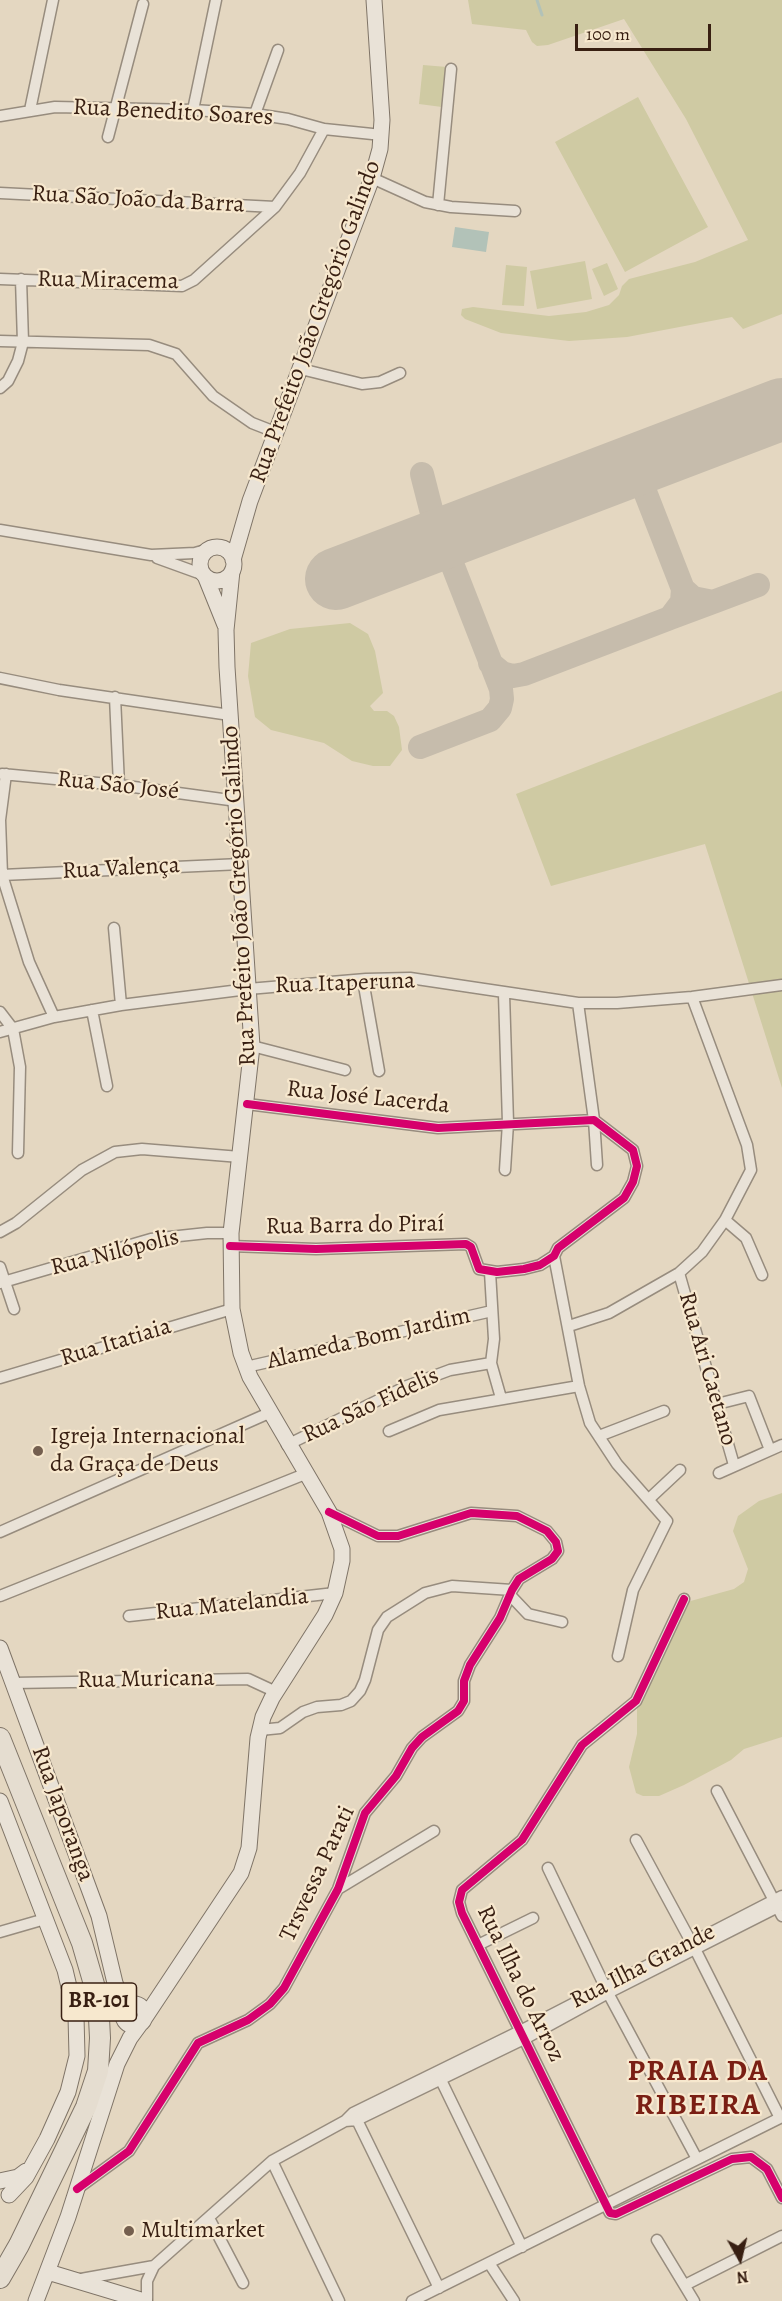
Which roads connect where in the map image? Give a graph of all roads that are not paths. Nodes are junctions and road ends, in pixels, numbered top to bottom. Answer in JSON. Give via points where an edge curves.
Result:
{"nodes":[{"id":1,"x":53,"y":0,"type":"edge"},
{"id":2,"x":216,"y":0,"type":"edge"},
{"id":3,"x":374,"y":0,"type":"edge"},
{"id":4,"x":143,"y":4,"type":"dead end"},
{"id":5,"x":278,"y":50,"type":"dead end"},
{"id":6,"x":451,"y":69,"type":"dead end"},
{"id":7,"x":116,"y":109,"type":"junction"},
{"id":8,"x":193,"y":110,"type":"junction"},
{"id":9,"x":30,"y":111,"type":"junction"},
{"id":10,"x":255,"y":114,"type":"junction"},
{"id":11,"x":0,"y":116,"type":"edge"},
{"id":12,"x":324,"y":129,"type":"junction"},
{"id":13,"x":382,"y":135,"type":"junction"},
{"id":14,"x":108,"y":137,"type":"dead end"},
{"id":15,"x":372,"y":178,"type":"junction"},
{"id":16,"x":0,"y":193,"type":"edge"},
{"id":17,"x":438,"y":205,"type":"junction"},
{"id":18,"x":275,"y":207,"type":"junction"},
{"id":19,"x":515,"y":211,"type":"dead end"},
{"id":20,"x":0,"y":279,"type":"edge"},
{"id":21,"x":21,"y":279,"type":"junction"},
{"id":22,"x":0,"y":341,"type":"edge"},
{"id":23,"x":23,"y":342,"type":"junction"},
{"id":24,"x":301,"y":369,"type":"junction"},
{"id":25,"x":399,"y":373,"type":"dead end"},
{"id":26,"x":0,"y":388,"type":"edge"},
{"id":27,"x":275,"y":432,"type":"junction"},
{"id":28,"x":250,"y":501,"type":"junction"},
{"id":29,"x":0,"y":530,"type":"edge"},
{"id":30,"x":212,"y":548,"type":"junction"},
{"id":31,"x":151,"y":555,"type":"junction"},
{"id":32,"x":233,"y":565,"type":"junction"},
{"id":33,"x":205,"y":576,"type":"junction"},
{"id":34,"x":226,"y":630,"type":"junction"},
{"id":35,"x":0,"y":678,"type":"edge"},
{"id":36,"x":114,"y":697,"type":"junction"},
{"id":37,"x":230,"y":715,"type":"junction"},
{"id":38,"x":3,"y":774,"type":"edge"},
{"id":39,"x":119,"y":785,"type":"junction"},
{"id":40,"x":237,"y":801,"type":"junction"},
{"id":41,"x":241,"y":864,"type":"junction"},
{"id":42,"x":2,"y":875,"type":"junction"},
{"id":43,"x":114,"y":928,"type":"dead end"},
{"id":44,"x":363,"y":980,"type":"junction"},
{"id":45,"x":782,"y":985,"type":"edge"},
{"id":46,"x":248,"y":989,"type":"junction"},
{"id":47,"x":504,"y":994,"type":"junction"},
{"id":48,"x":692,"y":997,"type":"junction"},
{"id":49,"x":578,"y":1003,"type":"junction"},
{"id":50,"x":121,"y":1005,"type":"junction"},
{"id":51,"x":92,"y":1010,"type":"junction"},
{"id":52,"x":0,"y":1012,"type":"edge"},
{"id":53,"x":54,"y":1017,"type":"junction"},
{"id":54,"x":13,"y":1029,"type":"junction"},
{"id":55,"x":0,"y":1032,"type":"edge"},
{"id":56,"x":252,"y":1046,"type":"junction"},
{"id":57,"x":345,"y":1070,"type":"dead end"},
{"id":58,"x":379,"y":1071,"type":"dead end"},
{"id":59,"x":107,"y":1086,"type":"dead end"},
{"id":60,"x":247,"y":1104,"type":"junction"},
{"id":61,"x":594,"y":1120,"type":"junction"},
{"id":62,"x":508,"y":1123,"type":"junction"},
{"id":63,"x":18,"y":1153,"type":"dead end"},
{"id":64,"x":240,"y":1157,"type":"junction"},
{"id":65,"x":597,"y":1165,"type":"dead end"},
{"id":66,"x":505,"y":1170,"type":"dead end"},
{"id":67,"x":725,"y":1220,"type":"junction"},
{"id":68,"x":0,"y":1232,"type":"edge"},
{"id":69,"x":231,"y":1239,"type":"junction"},
{"id":70,"x":554,"y":1256,"type":"junction"},
{"id":71,"x":0,"y":1267,"type":"edge"},
{"id":72,"x":490,"y":1272,"type":"junction"},
{"id":73,"x":679,"y":1273,"type":"junction"},
{"id":74,"x":762,"y":1275,"type":"dead end"},
{"id":75,"x":2,"y":1283,"type":"edge"},
{"id":76,"x":14,"y":1309,"type":"dead end"},
{"id":77,"x":232,"y":1309,"type":"junction"},
{"id":78,"x":492,"y":1311,"type":"junction"},
{"id":79,"x":569,"y":1326,"type":"junction"},
{"id":80,"x":491,"y":1363,"type":"junction"},
{"id":81,"x":246,"y":1367,"type":"junction"},
{"id":82,"x":0,"y":1378,"type":"edge"},
{"id":83,"x":579,"y":1386,"type":"junction"},
{"id":84,"x":501,"y":1398,"type":"junction"},
{"id":85,"x":717,"y":1404,"type":"junction"},
{"id":86,"x":664,"y":1411,"type":"dead end"},
{"id":87,"x":269,"y":1413,"type":"junction"},
{"id":88,"x":390,"y":1431,"type":"dead end"},
{"id":89,"x":599,"y":1436,"type":"junction"},
{"id":90,"x":287,"y":1444,"type":"junction"},
{"id":91,"x":782,"y":1445,"type":"edge"},
{"id":92,"x":770,"y":1450,"type":"junction"},
{"id":93,"x":734,"y":1465,"type":"junction"},
{"id":94,"x":680,"y":1470,"type":"dead end"},
{"id":95,"x":719,"y":1473,"type":"dead end"},
{"id":96,"x":305,"y":1474,"type":"junction"},
{"id":97,"x":649,"y":1499,"type":"junction"},
{"id":98,"x":329,"y":1512,"type":"junction"},
{"id":99,"x":0,"y":1532,"type":"edge"},
{"id":100,"x":335,"y":1593,"type":"junction"},
{"id":101,"x":511,"y":1593,"type":"junction"},
{"id":102,"x":0,"y":1596,"type":"edge"},
{"id":103,"x":684,"y":1599,"type":"dead end"},
{"id":104,"x":129,"y":1616,"type":"dead end"},
{"id":105,"x":562,"y":1622,"type":"dead end"},
{"id":106,"x":0,"y":1648,"type":"edge"},
{"id":107,"x":618,"y":1656,"type":"dead end"},
{"id":108,"x":13,"y":1683,"type":"junction"},
{"id":109,"x":276,"y":1692,"type":"junction"},
{"id":110,"x":260,"y":1730,"type":"junction"},
{"id":111,"x":0,"y":1738,"type":"edge"},
{"id":112,"x":717,"y":1791,"type":"dead end"},
{"id":113,"x":0,"y":1801,"type":"edge"},
{"id":114,"x":434,"y":1831,"type":"dead end"},
{"id":115,"x":636,"y":1840,"type":"dead end"},
{"id":116,"x":548,"y":1868,"type":"dead end"},
{"id":117,"x":338,"y":1889,"type":"junction"},
{"id":118,"x":779,"y":1905,"type":"edge"},
{"id":119,"x":533,"y":1918,"type":"dead end"},
{"id":120,"x":45,"y":1919,"type":"junction"},
{"id":121,"x":0,"y":1932,"type":"edge"},
{"id":122,"x":478,"y":1945,"type":"junction"},
{"id":123,"x":694,"y":1947,"type":"junction"},
{"id":124,"x":606,"y":1989,"type":"junction"},
{"id":125,"x":135,"y":2013,"type":"junction"},
{"id":126,"x":524,"y":2034,"type":"junction"},
{"id":127,"x":438,"y":2076,"type":"junction"},
{"id":128,"x":355,"y":2116,"type":"junction"},
{"id":129,"x":781,"y":2117,"type":"edge"},
{"id":130,"x":697,"y":2159,"type":"junction"},
{"id":131,"x":272,"y":2162,"type":"junction"},
{"id":132,"x":32,"y":2165,"type":"junction"},
{"id":133,"x":0,"y":2181,"type":"edge"},
{"id":134,"x":76,"y":2189,"type":"junction"},
{"id":135,"x":782,"y":2198,"type":"edge"},
{"id":136,"x":3,"y":2202,"type":"edge"},
{"id":137,"x":603,"y":2204,"type":"junction"},
{"id":138,"x":209,"y":2218,"type":"junction"},
{"id":139,"x":782,"y":2236,"type":"edge"},
{"id":140,"x":657,"y":2240,"type":"dead end"},
{"id":141,"x":522,"y":2247,"type":"junction"},
{"id":142,"x":489,"y":2263,"type":"junction"},
{"id":143,"x":154,"y":2266,"type":"junction"},
{"id":144,"x":5,"y":2271,"type":"edge"},
{"id":145,"x":48,"y":2272,"type":"junction"},
{"id":146,"x":71,"y":2279,"type":"junction"},
{"id":147,"x":243,"y":2283,"type":"dead end"},
{"id":148,"x":685,"y":2285,"type":"junction"},
{"id":149,"x":0,"y":2288,"type":"edge"},
{"id":150,"x":439,"y":2288,"type":"junction"},
{"id":151,"x":36,"y":2301,"type":"edge"},
{"id":152,"x":145,"y":2301,"type":"edge"},
{"id":153,"x":339,"y":2301,"type":"edge"},
{"id":154,"x":412,"y":2301,"type":"edge"},
{"id":155,"x":514,"y":2301,"type":"edge"},
{"id":156,"x":694,"y":2301,"type":"edge"}],
"edges":[{"from":1,"to":9,"type":"street"},
{"from":2,"to":8,"type":"street"},
{"from":3,"to":13,"type":"main road","name":"Rua Prefeito João Gregório Galindo"},
{"from":4,"to":7,"type":"street"},
{"from":5,"to":10,"type":"street"},
{"from":6,"to":17,"type":"street"},
{"from":7,"to":8,"type":"street","name":"Rua Benedito Soares"},
{"from":7,"to":9,"type":"street","name":"Rua Benedito Soares","via":[[56,107]]},
{"from":7,"to":14,"type":"street"},
{"from":8,"to":10,"type":"street","name":"Rua Benedito Soares"},
{"from":9,"to":11,"type":"street","name":"Rua Benedito Soares"},
{"from":10,"to":12,"type":"street","name":"Rua Benedito Soares"},
{"from":12,"to":13,"type":"street","name":"Rua Benedito Soares"},
{"from":12,"to":18,"type":"street","name":"Rua Miracema","via":[[300,173]]},
{"from":13,"to":15,"type":"main road","name":"Rua Prefeito João Gregório Galindo"},
{"from":15,"to":17,"type":"street"},
{"from":15,"to":24,"type":"main road","name":"Rua Prefeito João Gregório Galindo"},
{"from":16,"to":18,"type":"street","name":"Rua São João da Barra"},
{"from":17,"to":19,"type":"street"},
{"from":18,"to":21,"type":"street","name":"Rua Miracema","via":[[194,280],[182,286]]},
{"from":20,"to":21,"type":"street","name":"Rua Miracema"},
{"from":21,"to":23,"type":"street"},
{"from":22,"to":23,"type":"street"},
{"from":23,"to":26,"type":"street","via":[[18,361]]},
{"from":23,"to":27,"type":"street","via":[[149,345],[177,354],[213,396],[252,423]]},
{"from":24,"to":25,"type":"street","via":[[362,384],[380,382]]},
{"from":24,"to":27,"type":"main road","name":"Rua Prefeito João Gregório Galindo"},
{"from":27,"to":28,"type":"main road","name":"Rua Prefeito João Gregório Galindo"},
{"from":28,"to":30,"type":"main road","name":"Rua Prefeito João Gregório Galindo","via":[[229,536]]},
{"from":28,"to":32,"type":"main road","name":"Rua Prefeito João Gregório Galindo"},
{"from":29,"to":31,"type":"street"},
{"from":30,"to":31,"type":"street","via":[[195,554]]},
{"from":30,"to":32,"type":"main road","via":[[227,550]]},
{"from":30,"to":33,"type":"main road","name":"Rua Prefeito João Gregório Galindo","via":[[200,563]]},
{"from":31,"to":33,"type":"street"},
{"from":32,"to":33,"type":"main road","via":[[221,580]]},
{"from":32,"to":34,"type":"main road","name":"Rua Prefeito João Gregório Galindo"},
{"from":33,"to":34,"type":"main road","name":"Rua Prefeito João Gregório Galindo"},
{"from":34,"to":37,"type":"main road","name":"Rua Prefeito João Gregório Galindo"},
{"from":35,"to":36,"type":"street"},
{"from":36,"to":37,"type":"street"},
{"from":36,"to":39,"type":"street"},
{"from":37,"to":40,"type":"main road","name":"Rua Prefeito João Gregório Galindo"},
{"from":38,"to":39,"type":"street","name":"Rua São José"},
{"from":38,"to":42,"type":"street"},
{"from":39,"to":40,"type":"street","name":"Rua São José"},
{"from":40,"to":41,"type":"main road","name":"Rua Prefeito João Gregório Galindo"},
{"from":41,"to":42,"type":"street","name":"Rua Valença"},
{"from":41,"to":46,"type":"main road","name":"Rua Prefeito João Gregório Galindo"},
{"from":42,"to":53,"type":"street","via":[[29,962]]},
{"from":43,"to":50,"type":"street"},
{"from":44,"to":46,"type":"street","name":"Rua Itaperuna"},
{"from":44,"to":47,"type":"street","name":"Rua Itaperuna","via":[[410,978]]},
{"from":44,"to":58,"type":"street"},
{"from":45,"to":48,"type":"street","name":"Rua Itaperuna"},
{"from":46,"to":50,"type":"street","name":"Rua Itaperuna"},
{"from":46,"to":56,"type":"main road","name":"Rua Prefeito João Gregório Galindo"},
{"from":47,"to":49,"type":"street","name":"Rua Itaperuna"},
{"from":47,"to":62,"type":"street"},
{"from":48,"to":49,"type":"street","name":"Rua Itaperuna"},
{"from":48,"to":67,"type":"street","via":[[750,1155],[751,1170]]},
{"from":49,"to":61,"type":"street"},
{"from":50,"to":51,"type":"street","name":"Rua Itaperuna"},
{"from":51,"to":53,"type":"street","name":"Rua Itaperuna"},
{"from":51,"to":59,"type":"street"},
{"from":52,"to":54,"type":"street"},
{"from":53,"to":54,"type":"street","name":"Rua Itaperuna"},
{"from":54,"to":55,"type":"street","name":"Rua Itaperuna"},
{"from":54,"to":63,"type":"street","via":[[20,1067]]},
{"from":56,"to":57,"type":"street"},
{"from":56,"to":60,"type":"main road","name":"Rua Prefeito João Gregório Galindo"},
{"from":60,"to":62,"type":"street","name":"Rua José Lacerda","via":[[438,1128]]},
{"from":60,"to":64,"type":"main road","name":"Rua Prefeito João Gregório Galindo"},
{"from":61,"to":62,"type":"street","name":"Rua José Lacerda"},
{"from":61,"to":65,"type":"street"},
{"from":61,"to":70,"type":"street","via":[[633,1150],[637,1166],[633,1182],[624,1198],[558,1248]]},
{"from":62,"to":66,"type":"street"},
{"from":64,"to":68,"type":"street","via":[[142,1149],[115,1152],[82,1170]]},
{"from":64,"to":69,"type":"main road","name":"Rua Prefeito João Gregório Galindo"},
{"from":67,"to":73,"type":"street","via":[[702,1252]]},
{"from":67,"to":74,"type":"street","via":[[746,1238]]},
{"from":69,"to":72,"type":"street","name":"Rua Barra do Piraí","via":[[316,1249],[466,1244],[471,1247],[479,1269]]},
{"from":69,"to":75,"type":"street","name":"Rua Nilópolis","via":[[207,1233],[151,1239]]},
{"from":69,"to":77,"type":"main road","name":"Rua Prefeito João Gregório Galindo"},
{"from":70,"to":72,"type":"street","via":[[540,1265]]},
{"from":70,"to":79,"type":"street"},
{"from":71,"to":75,"type":"street"},
{"from":72,"to":78,"type":"street"},
{"from":73,"to":79,"type":"street","via":[[609,1313]]},
{"from":73,"to":85,"type":"street","name":"Rua Ari Caetano"},
{"from":75,"to":76,"type":"street"},
{"from":77,"to":81,"type":"main road","name":"Rua Prefeito João Gregório Galindo"},
{"from":77,"to":82,"type":"street","name":"Rua Itatiaia"},
{"from":78,"to":80,"type":"street"},
{"from":78,"to":81,"type":"street","name":"Alameda Bom Jardim"},
{"from":79,"to":83,"type":"street"},
{"from":80,"to":84,"type":"street"},
{"from":80,"to":90,"type":"street","name":"Rua São Fidelis","via":[[450,1370],[407,1386]]},
{"from":81,"to":87,"type":"main road","name":"Rua Prefeito João Gregório Galindo"},
{"from":83,"to":84,"type":"street"},
{"from":83,"to":89,"type":"street","via":[[584,1407]]},
{"from":84,"to":88,"type":"street","via":[[439,1410]]},
{"from":85,"to":92,"type":"street","via":[[748,1395]]},
{"from":85,"to":93,"type":"street","name":"Rua Ari Caetano"},
{"from":86,"to":89,"type":"street"},
{"from":87,"to":90,"type":"main road","name":"Rua Prefeito João Gregório Galindo"},
{"from":87,"to":99,"type":"street"},
{"from":89,"to":97,"type":"street","via":[[617,1464]]},
{"from":90,"to":96,"type":"main road","name":"Rua Prefeito João Gregório Galindo"},
{"from":91,"to":92,"type":"street"},
{"from":92,"to":93,"type":"street"},
{"from":93,"to":95,"type":"street"},
{"from":94,"to":97,"type":"street"},
{"from":96,"to":98,"type":"main road","name":"Rua Prefeito João Gregório Galindo"},
{"from":96,"to":102,"type":"street"},
{"from":97,"to":107,"type":"street","via":[[664,1514],[667,1526],[633,1590]]},
{"from":98,"to":100,"type":"main road","name":"Rua Prefeito João Gregório Galindo","via":[[342,1549],[341,1575]]},
{"from":98,"to":101,"type":"street","name":"Trsvessa Parati","via":[[378,1536],[398,1536],[471,1514],[517,1516],[547,1531],[558,1551],[519,1579]]},
{"from":100,"to":104,"type":"street","name":"Rua Matelandia"},
{"from":100,"to":109,"type":"main road","name":"Rua Prefeito João Gregório Galindo"},
{"from":101,"to":105,"type":"street","via":[[528,1614]]},
{"from":101,"to":110,"type":"street","via":[[462,1586],[425,1593],[387,1617],[378,1630],[365,1680],[351,1701],[341,1706],[317,1707],[280,1728]]},
{"from":101,"to":117,"type":"street","name":"Trsvessa Parati","via":[[470,1665],[464,1681],[464,1701],[458,1711],[422,1737],[365,1813]]},
{"from":103,"to":122,"type":"street","name":"Rua Ilha do Arroz","via":[[636,1701],[582,1745],[522,1840],[462,1890],[462,1913]]},
{"from":106,"to":108,"type":"main road","name":"Rua Japoranga"},
{"from":108,"to":109,"type":"street","name":"Rua Muricana","via":[[248,1678]]},
{"from":108,"to":125,"type":"main road","name":"Rua Japoranga","via":[[99,1916],[115,1983]]},
{"from":109,"to":110,"type":"main road","name":"Rua Prefeito João Gregório Galindo"},
{"from":110,"to":125,"type":"main road","name":"Rua Prefeito João Gregório Galindo","via":[[249,1848],[241,1873],[157,1999]]},
{"from":111,"to":144,"type":"highway","number":"BR-101","via":[[82,1943],[98,1998],[100,2038],[98,2071],[86,2107]]},
{"from":112,"to":118,"type":"street"},
{"from":113,"to":120,"type":"main road"},
{"from":114,"to":117,"type":"street"},
{"from":115,"to":123,"type":"street"},
{"from":116,"to":124,"type":"street"},
{"from":117,"to":134,"type":"street","name":"Trsvessa Parati","via":[[284,1988],[248,2020],[198,2043],[129,2151]]},
{"from":118,"to":123,"type":"street","name":"Rua Ilha Grande"},
{"from":119,"to":122,"type":"street"},
{"from":120,"to":121,"type":"street"},
{"from":120,"to":132,"type":"main road","via":[[65,1970],[75,2016],[77,2056],[68,2092]]},
{"from":122,"to":126,"type":"street","name":"Rua Ilha do Arroz"},
{"from":123,"to":124,"type":"street","name":"Rua Ilha Grande"},
{"from":123,"to":129,"type":"street"},
{"from":124,"to":126,"type":"street","name":"Rua Ilha Grande"},
{"from":124,"to":130,"type":"street"},
{"from":125,"to":134,"type":"main road"},
{"from":126,"to":127,"type":"street","name":"Rua Ilha Grande"},
{"from":126,"to":137,"type":"street","name":"Rua Ilha do Arroz"},
{"from":127,"to":128,"type":"street","name":"Rua Ilha Grande"},
{"from":127,"to":141,"type":"street"},
{"from":128,"to":131,"type":"street","name":"Rua Ilha Grande"},
{"from":128,"to":150,"type":"street"},
{"from":129,"to":130,"type":"street"},
{"from":130,"to":137,"type":"street"},
{"from":131,"to":138,"type":"street","name":"Rua Ilha Grande"},
{"from":131,"to":153,"type":"street"},
{"from":132,"to":133,"type":"main road","via":[[18,2177]]},
{"from":132,"to":136,"type":"main road"},
{"from":133,"to":136,"type":"main road","via":[[7,2185]]},
{"from":134,"to":145,"type":"main road"},
{"from":135,"to":137,"type":"street","via":[[766,2169],[751,2157],[732,2159],[616,2214]]},
{"from":137,"to":141,"type":"street"},
{"from":138,"to":143,"type":"street","name":"Rua Ilha Grande"},
{"from":138,"to":147,"type":"street"},
{"from":139,"to":148,"type":"street"},
{"from":140,"to":148,"type":"street"},
{"from":141,"to":142,"type":"street"},
{"from":142,"to":150,"type":"street"},
{"from":142,"to":155,"type":"street"},
{"from":143,"to":146,"type":"street","name":"Rua Ilha Grande"},
{"from":143,"to":152,"type":"street","via":[[147,2281]]},
{"from":144,"to":149,"type":"highway","number":"BR-101"},
{"from":145,"to":146,"type":"main road"},
{"from":145,"to":151,"type":"main road"},
{"from":146,"to":152,"type":"main road"},
{"from":148,"to":156,"type":"street"},
{"from":150,"to":154,"type":"street"}]}
